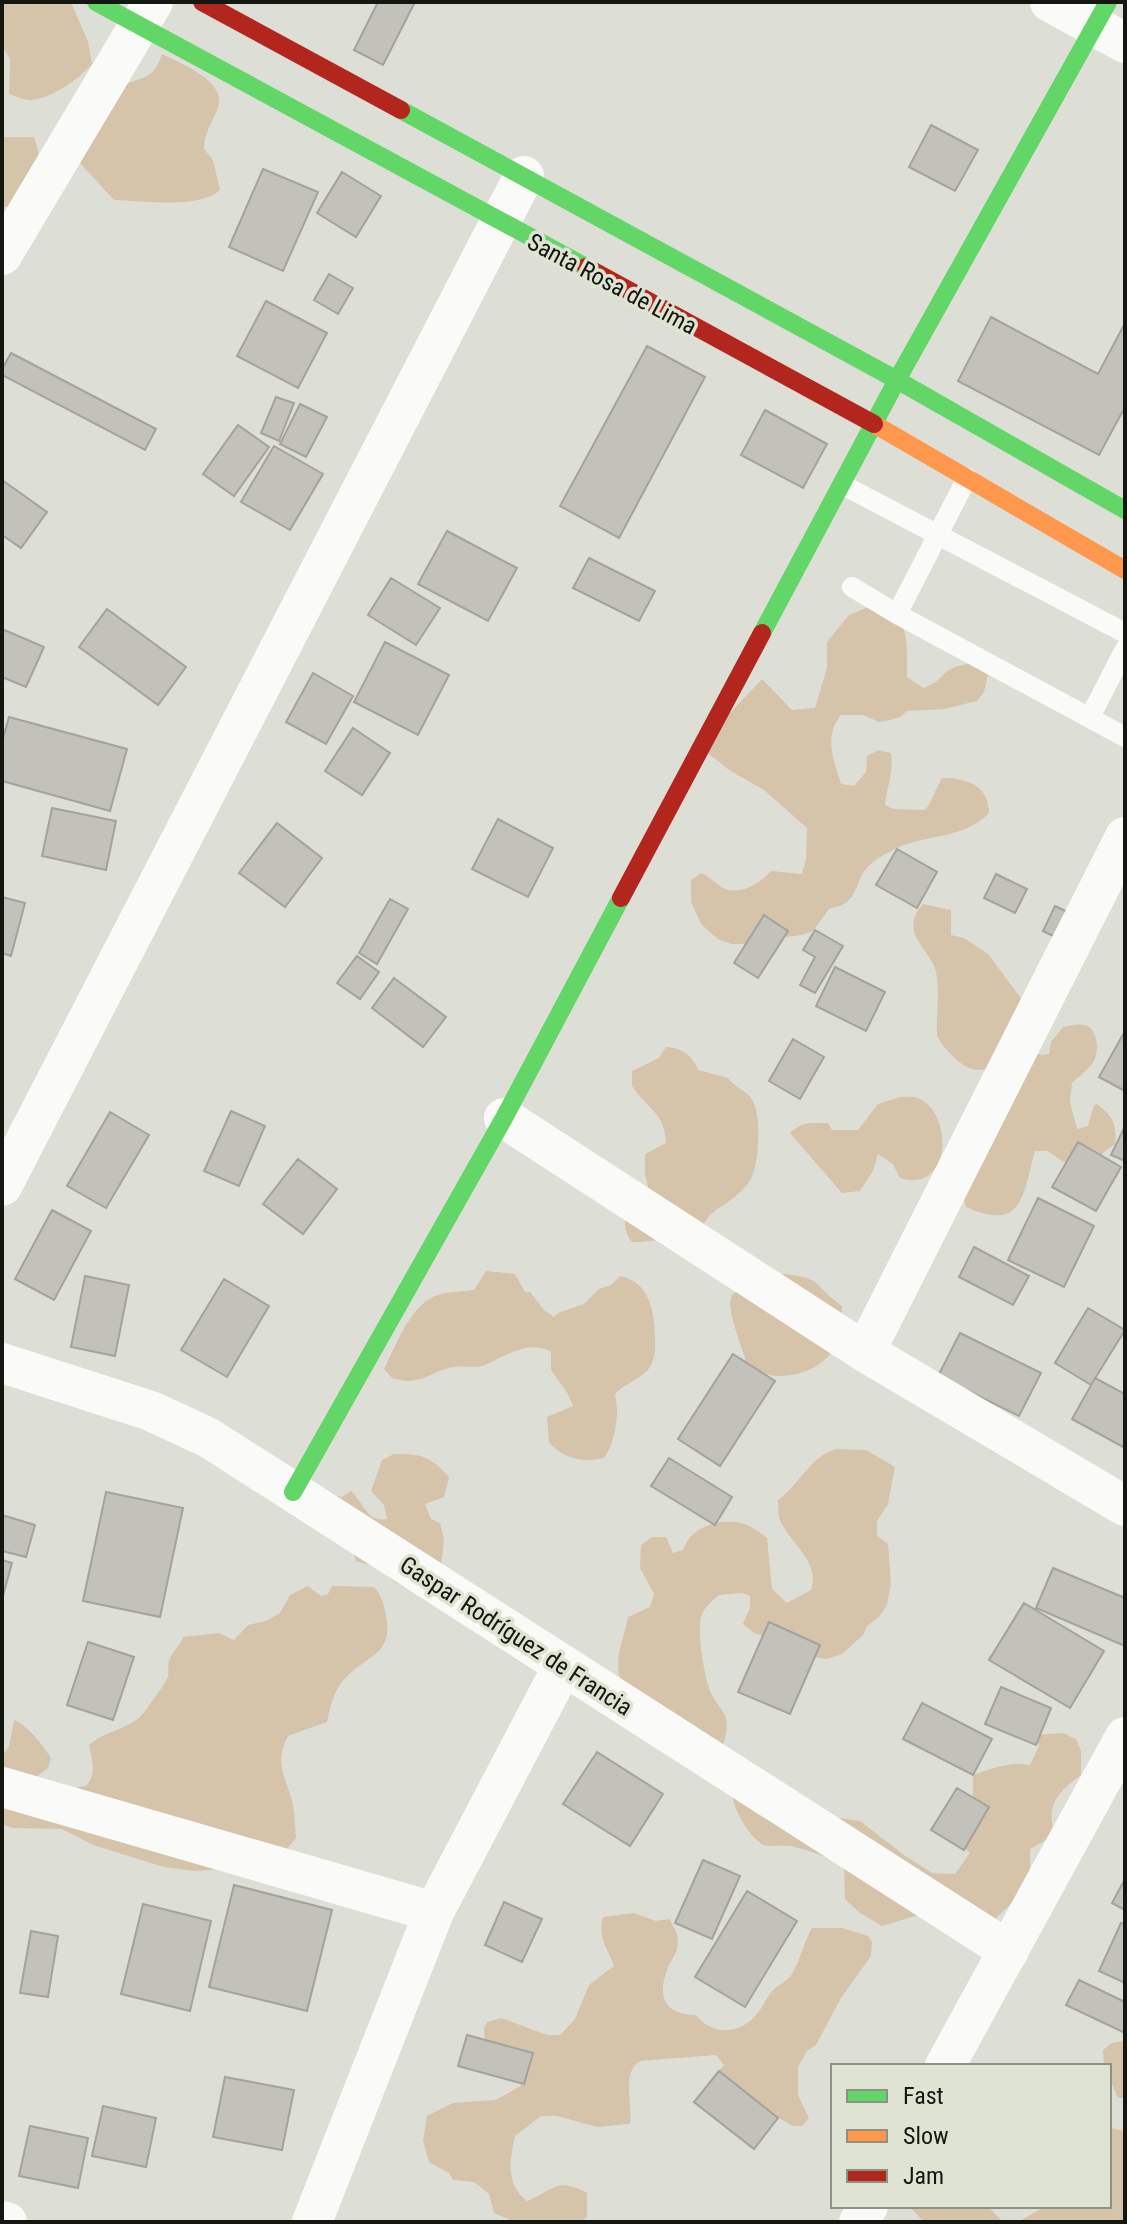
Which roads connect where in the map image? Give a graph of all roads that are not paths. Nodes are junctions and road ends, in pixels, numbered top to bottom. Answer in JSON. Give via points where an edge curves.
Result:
{"nodes":[{"id":1,"x":96,"y":2,"type":"edge"},
{"id":2,"x":202,"y":2,"type":"edge"},
{"id":3,"x":1050,"y":2,"type":"edge"},
{"id":4,"x":146,"y":14,"type":"edge"},
{"id":5,"x":1109,"y":24,"type":"edge"},
{"id":6,"x":524,"y":176,"type":"junction"},
{"id":7,"x":500,"y":224,"type":"junction"},
{"id":8,"x":2,"y":255,"type":"edge"},
{"id":9,"x":897,"y":380,"type":"junction"},
{"id":10,"x":876,"y":425,"type":"junction"},
{"id":11,"x":967,"y":478,"type":"junction"},
{"id":12,"x":843,"y":485,"type":"junction"},
{"id":13,"x":1125,"y":510,"type":"edge"},
{"id":14,"x":937,"y":534,"type":"junction"},
{"id":15,"x":1125,"y":570,"type":"edge"},
{"id":16,"x":852,"y":587,"type":"dead end"},
{"id":17,"x":897,"y":614,"type":"junction"},
{"id":18,"x":1125,"y":633,"type":"edge"},
{"id":19,"x":1125,"y":649,"type":"edge"},
{"id":20,"x":1090,"y":717,"type":"junction"},
{"id":21,"x":1125,"y":737,"type":"edge"},
{"id":22,"x":1125,"y":837,"type":"edge"},
{"id":23,"x":504,"y":1118,"type":"junction"},
{"id":24,"x":2,"y":1186,"type":"edge"},
{"id":25,"x":865,"y":1352,"type":"junction"},
{"id":26,"x":2,"y":1363,"type":"edge"},
{"id":27,"x":293,"y":1492,"type":"junction"},
{"id":28,"x":1125,"y":1506,"type":"edge"},
{"id":29,"x":563,"y":1666,"type":"junction"},
{"id":30,"x":1125,"y":1737,"type":"edge"},
{"id":31,"x":2,"y":1787,"type":"edge"},
{"id":32,"x":434,"y":1912,"type":"junction"},
{"id":33,"x":1009,"y":1951,"type":"junction"},
{"id":34,"x":946,"y":2064,"type":"edge"},
{"id":35,"x":312,"y":2222,"type":"edge"}],
"edges":[{"from":1,"to":4,"type":"street","name":"Santa Rosa de Lima"},
{"from":2,"to":6,"type":"street"},
{"from":3,"to":5,"type":"street"},
{"from":4,"to":7,"type":"street","name":"Santa Rosa de Lima"},
{"from":4,"to":8,"type":"street"},
{"from":5,"to":9,"type":"street"},
{"from":6,"to":7,"type":"street"},
{"from":6,"to":9,"type":"street"},
{"from":7,"to":10,"type":"street","name":"Santa Rosa de Lima"},
{"from":7,"to":24,"type":"street"},
{"from":9,"to":10,"type":"street"},
{"from":9,"to":13,"type":"street"},
{"from":10,"to":11,"type":"street","name":"Santa Rosa de Lima"},
{"from":10,"to":12,"type":"street"},
{"from":11,"to":14,"type":"lane"},
{"from":11,"to":15,"type":"street","name":"Santa Rosa de Lima"},
{"from":12,"to":14,"type":"lane"},
{"from":12,"to":23,"type":"street"},
{"from":14,"to":17,"type":"lane"},
{"from":14,"to":18,"type":"lane"},
{"from":16,"to":17,"type":"lane"},
{"from":17,"to":20,"type":"lane"},
{"from":19,"to":20,"type":"lane"},
{"from":20,"to":21,"type":"lane"},
{"from":22,"to":25,"type":"street"},
{"from":23,"to":25,"type":"street"},
{"from":23,"to":27,"type":"street"},
{"from":25,"to":28,"type":"street"},
{"from":26,"to":27,"type":"street","name":"Gaspar Rodríguez de Francia","via":[[151,1411],[209,1438]]},
{"from":27,"to":29,"type":"street","name":"Gaspar Rodríguez de Francia"},
{"from":29,"to":32,"type":"street"},
{"from":29,"to":33,"type":"street","name":"Gaspar Rodríguez de Francia"},
{"from":30,"to":33,"type":"street"},
{"from":31,"to":32,"type":"street"},
{"from":32,"to":35,"type":"street"},
{"from":33,"to":34,"type":"street"}]}
